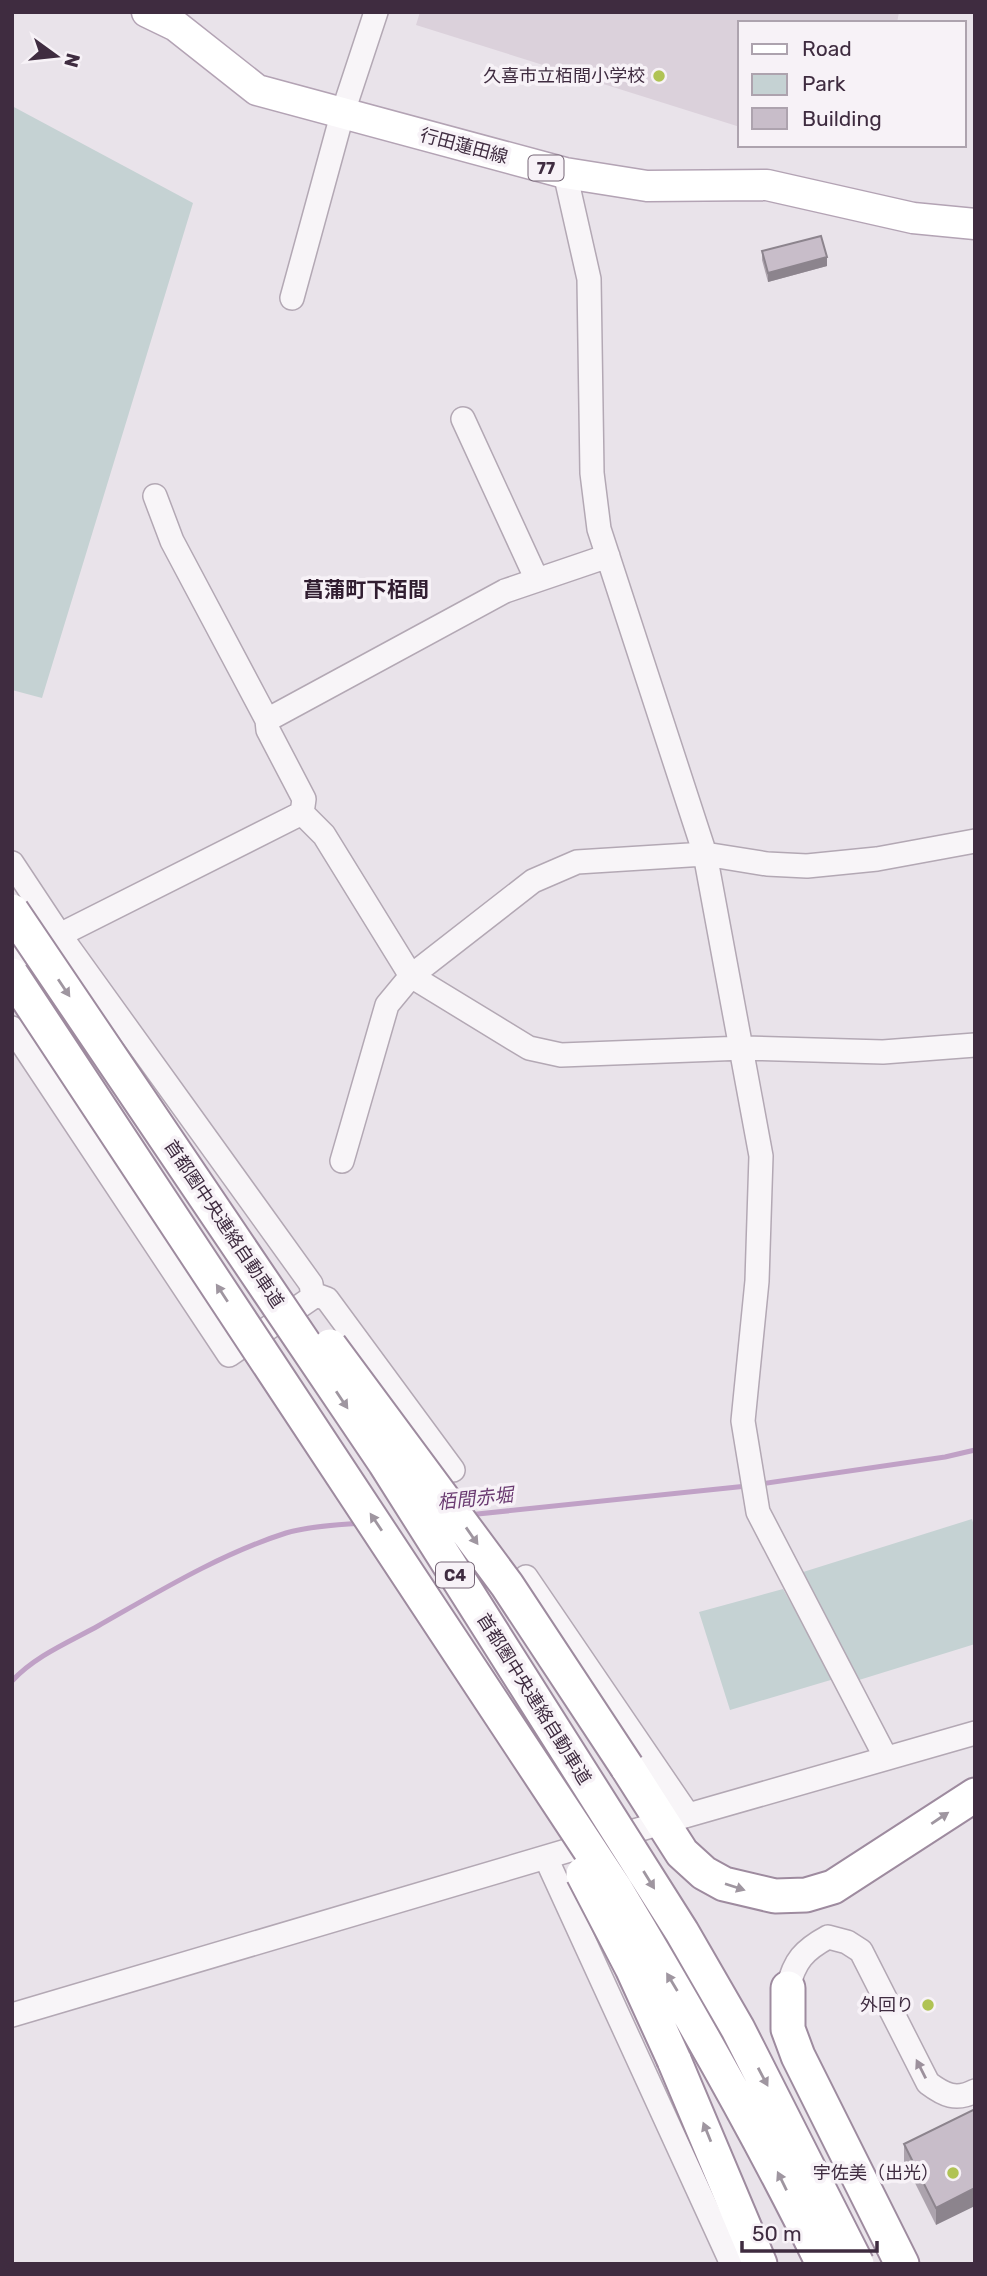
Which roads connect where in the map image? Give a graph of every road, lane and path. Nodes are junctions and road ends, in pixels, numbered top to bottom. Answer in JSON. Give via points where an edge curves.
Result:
{"nodes":[{"id":1,"x":147,"y":12,"type":"edge"},
{"id":2,"x":376,"y":12,"type":"edge"},
{"id":3,"x":342,"y":115,"type":"junction"},
{"id":4,"x":565,"y":173,"type":"junction"},
{"id":5,"x":975,"y":224,"type":"edge"},
{"id":6,"x":292,"y":298,"type":"dead end"},
{"id":7,"x":463,"y":419,"type":"dead end"},
{"id":8,"x":155,"y":496,"type":"dead end"},
{"id":9,"x":608,"y":556,"type":"junction"},
{"id":10,"x":537,"y":580,"type":"junction"},
{"id":11,"x":267,"y":720,"type":"junction"},
{"id":12,"x":302,"y":813,"type":"junction"},
{"id":13,"x":975,"y":841,"type":"edge"},
{"id":14,"x":705,"y":854,"type":"junction"},
{"id":15,"x":12,"y":863,"type":"edge"},
{"id":16,"x":12,"y":911,"type":"edge"},
{"id":17,"x":59,"y":934,"type":"junction"},
{"id":18,"x":12,"y":959,"type":"edge"},
{"id":19,"x":12,"y":975,"type":"edge"},
{"id":20,"x":411,"y":976,"type":"junction"},
{"id":21,"x":12,"y":1028,"type":"edge"},
{"id":22,"x":975,"y":1045,"type":"edge"},
{"id":23,"x":744,"y":1048,"type":"junction"},
{"id":24,"x":342,"y":1161,"type":"dead end"},
{"id":25,"x":190,"y":1173,"type":"junction"},
{"id":26,"x":313,"y":1297,"type":"junction"},
{"id":27,"x":453,"y":1470,"type":"dead end"},
{"id":28,"x":400,"y":1558,"type":"junction"},
{"id":29,"x":526,"y":1577,"type":"dead end"},
{"id":30,"x":975,"y":1733,"type":"edge"},
{"id":31,"x":886,"y":1758,"type":"junction"},
{"id":32,"x":975,"y":1795,"type":"edge"},
{"id":33,"x":651,"y":1826,"type":"dead end"},
{"id":34,"x":546,"y":1858,"type":"junction"},
{"id":35,"x":788,"y":1988,"type":"joint"},
{"id":36,"x":12,"y":2015,"type":"edge"},
{"id":37,"x":975,"y":2091,"type":"edge"},
{"id":38,"x":900,"y":2260,"type":"edge"},
{"id":39,"x":732,"y":2264,"type":"edge"},
{"id":40,"x":760,"y":2264,"type":"edge"},
{"id":41,"x":823,"y":2264,"type":"edge"},
{"id":42,"x":857,"y":2264,"type":"edge"}],
"edges":[{"from":1,"to":3,"type":"main road","name":"行田蓮田線","number":"77","via":[[176,26],[257,90]]},
{"from":2,"to":3,"type":"street"},
{"from":3,"to":4,"type":"main road","name":"行田蓮田線","number":"77"},
{"from":3,"to":6,"type":"street"},
{"from":4,"to":5,"type":"main road","name":"行田蓮田線","number":"77","via":[[647,186],[767,185],[914,218]]},
{"from":4,"to":9,"type":"street","via":[[589,279],[593,473],[599,529]]},
{"from":7,"to":10,"type":"street"},
{"from":8,"to":11,"type":"street","via":[[172,541]]},
{"from":9,"to":10,"type":"street"},
{"from":9,"to":14,"type":"street"},
{"from":10,"to":11,"type":"street","via":[[505,591]]},
{"from":11,"to":12,"type":"street","via":[[304,799]]},
{"from":12,"to":17,"type":"street"},
{"from":12,"to":20,"type":"street","via":[[324,835]]},
{"from":13,"to":14,"type":"street","via":[[807,866]]},
{"from":14,"to":20,"type":"street","via":[[577,862],[533,881]]},
{"from":14,"to":23,"type":"street"},
{"from":15,"to":17,"type":"street"},
{"from":16,"to":25,"type":"highway","name":"首都圏中央連絡自動車道","number":"C4","one_way":true,"bridge":true},
{"from":17,"to":18,"type":"street"},
{"from":17,"to":26,"type":"street","via":[[312,1284]]},
{"from":28,"to":19,"type":"highway","name":"首都圏中央連絡自動車道","number":"C4","one_way":true,"bridge":true},
{"from":20,"to":23,"type":"street","via":[[521,1044],[550,1054]]},
{"from":20,"to":24,"type":"street","via":[[387,1005]]},
{"from":21,"to":26,"type":"street","via":[[229,1355]]},
{"from":22,"to":23,"type":"street","via":[[883,1052]]},
{"from":23,"to":31,"type":"street","via":[[761,1156],[758,1269],[743,1421],[748,1466],[758,1512]]},
{"from":25,"to":32,"type":"highway","one_way":true,"bridge":true,"via":[[430,1477],[566,1672],[682,1853],[704,1873],[724,1884],[775,1896],[806,1895],[833,1887]]},
{"from":25,"to":42,"type":"highway","name":"首都圏中央連絡自動車道","number":"C4","one_way":true,"bridge":true,"via":[[385,1463],[682,1932],[750,2052]]},
{"from":26,"to":27,"type":"street","via":[[327,1299]]},
{"from":40,"to":28,"type":"highway","one_way":true,"bridge":true,"via":[[632,1968],[556,1823]]},
{"from":41,"to":28,"type":"highway","name":"首都圏中央連絡自動車道","number":"C4","one_way":true,"bridge":true,"via":[[773,2161],[674,1986]]},
{"from":29,"to":31,"type":"street","via":[[683,1817]]},
{"from":30,"to":31,"type":"street"},
{"from":33,"to":34,"type":"street"},
{"from":34,"to":36,"type":"street"},
{"from":34,"to":39,"type":"street"},
{"from":37,"to":35,"type":"street","one_way":true,"via":[[964,2097],[944,2095],[928,2083],[861,1951],[847,1942],[828,1937],[811,1946],[792,1969]]},
{"from":35,"to":38,"type":"highway","via":[[788,2029],[798,2056]]}]}
